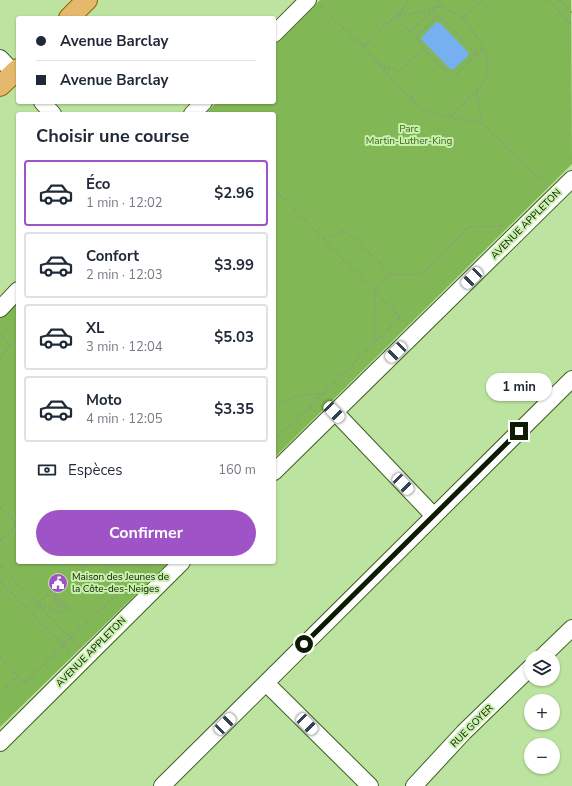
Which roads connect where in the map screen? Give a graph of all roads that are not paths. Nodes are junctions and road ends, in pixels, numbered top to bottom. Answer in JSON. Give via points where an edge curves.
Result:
{"nodes":[{"id":1,"x":87,"y":0,"type":"edge"},
{"id":2,"x":308,"y":0,"type":"edge"},
{"id":3,"x":71,"y":16,"type":"edge"},
{"id":4,"x":276,"y":32,"type":"edge"},
{"id":5,"x":0,"y":58,"type":"edge"},
{"id":6,"x":12,"y":76,"type":"edge"},
{"id":7,"x":44,"y":104,"type":"edge"},
{"id":8,"x":202,"y":104,"type":"edge"},
{"id":9,"x":51,"y":112,"type":"edge"},
{"id":10,"x":194,"y":112,"type":"edge"},
{"id":11,"x":572,"y":179,"type":"edge"},
{"id":12,"x":16,"y":292,"type":"edge"},
{"id":13,"x":0,"y":309,"type":"edge"},
{"id":14,"x":572,"y":379,"type":"edge"},
{"id":15,"x":334,"y":412,"type":"junction"},
{"id":16,"x":276,"y":470,"type":"edge"},
{"id":17,"x":434,"y":516,"type":"junction"},
{"id":18,"x":180,"y":564,"type":"edge"},
{"id":19,"x":572,"y":628,"type":"edge"},
{"id":20,"x":549,"y":650,"type":"edge"},
{"id":21,"x":524,"y":674,"type":"edge"},
{"id":22,"x":266,"y":683,"type":"junction"},
{"id":23,"x":0,"y":743,"type":"edge"},
{"id":24,"x":162,"y":786,"type":"edge"},
{"id":25,"x":370,"y":786,"type":"edge"},
{"id":26,"x":414,"y":786,"type":"edge"}],
"edges":[{"from":1,"to":3,"type":"main road"},
{"from":2,"to":4,"type":"street"},
{"from":5,"to":6,"type":"street"},
{"from":7,"to":9,"type":"street"},
{"from":8,"to":10,"type":"street"},
{"from":11,"to":15,"type":"street","name":"AVENUE APPLETON"},
{"from":12,"to":13,"type":"street"},
{"from":14,"to":17,"type":"street"},
{"from":15,"to":16,"type":"street","name":"AVENUE APPLETON"},
{"from":15,"to":17,"type":"street"},
{"from":17,"to":22,"type":"street"},
{"from":18,"to":23,"type":"street","name":"AVENUE APPLETON"},
{"from":19,"to":20,"type":"street"},
{"from":21,"to":26,"type":"street","name":"RUE GOYER","via":[[464,732]]},
{"from":22,"to":24,"type":"street"},
{"from":22,"to":25,"type":"street"}]}
